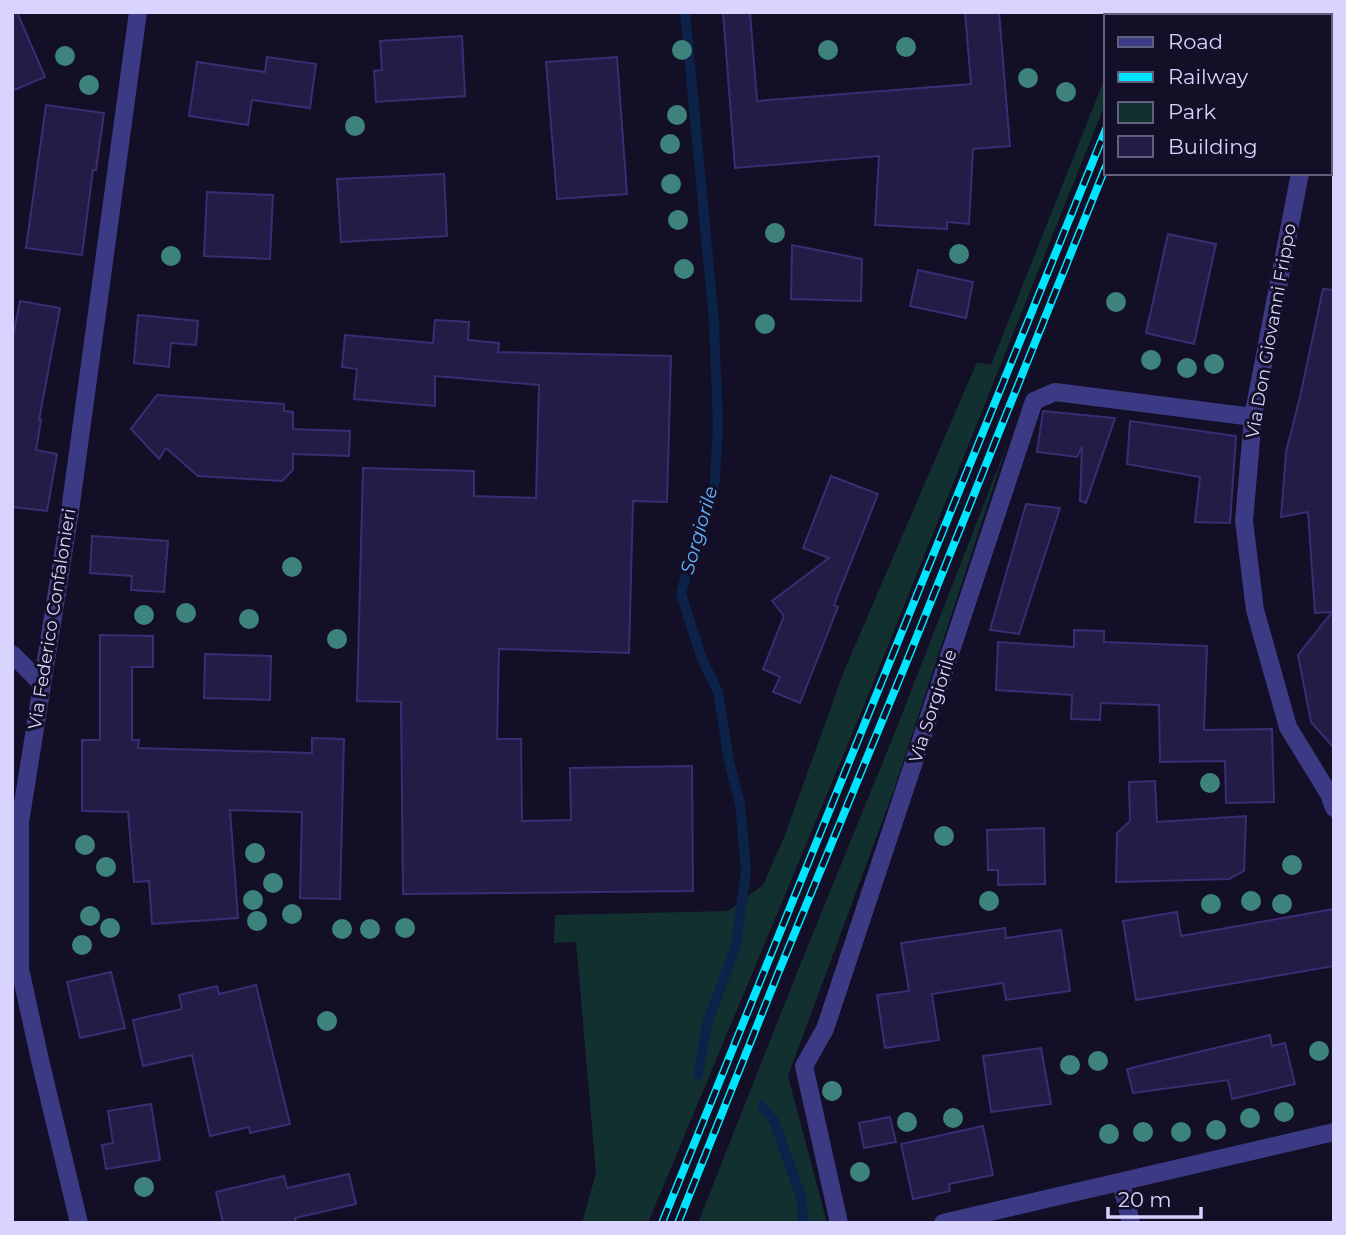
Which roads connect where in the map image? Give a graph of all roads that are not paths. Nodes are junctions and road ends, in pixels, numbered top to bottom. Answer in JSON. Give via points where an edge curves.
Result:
{"nodes":[{"id":1,"x":138,"y":12,"type":"edge"},
{"id":2,"x":1300,"y":175,"type":"edge"},
{"id":3,"x":1253,"y":417,"type":"junction"},
{"id":4,"x":12,"y":654,"type":"edge"},
{"id":5,"x":42,"y":684,"type":"junction"},
{"id":6,"x":1332,"y":799,"type":"edge"},
{"id":7,"x":1334,"y":1132,"type":"edge"},
{"id":8,"x":1121,"y":1182,"type":"junction"},
{"id":9,"x":79,"y":1223,"type":"edge"},
{"id":10,"x":839,"y":1223,"type":"edge"},
{"id":11,"x":943,"y":1223,"type":"edge"},
{"id":12,"x":1131,"y":1223,"type":"edge"}],
"edges":[{"from":1,"to":5,"type":"street","name":"Via Federico Confalonieri"},
{"from":2,"to":3,"type":"street","name":"Via Don Giovanni Frippo"},
{"from":3,"to":6,"type":"street","name":"Via Don Giovanni Frippo","via":[[1244,521],[1255,610],[1288,727]]},
{"from":3,"to":10,"type":"street","name":"Via Sorgiorile","via":[[1055,392],[1034,401],[825,1029],[804,1066]]},
{"from":4,"to":5,"type":"street"},
{"from":5,"to":9,"type":"street","name":"Via Federico Confalonieri","via":[[20,822],[20,969]]},
{"from":7,"to":8,"type":"street"},
{"from":8,"to":11,"type":"street"},
{"from":8,"to":12,"type":"street"}]}
